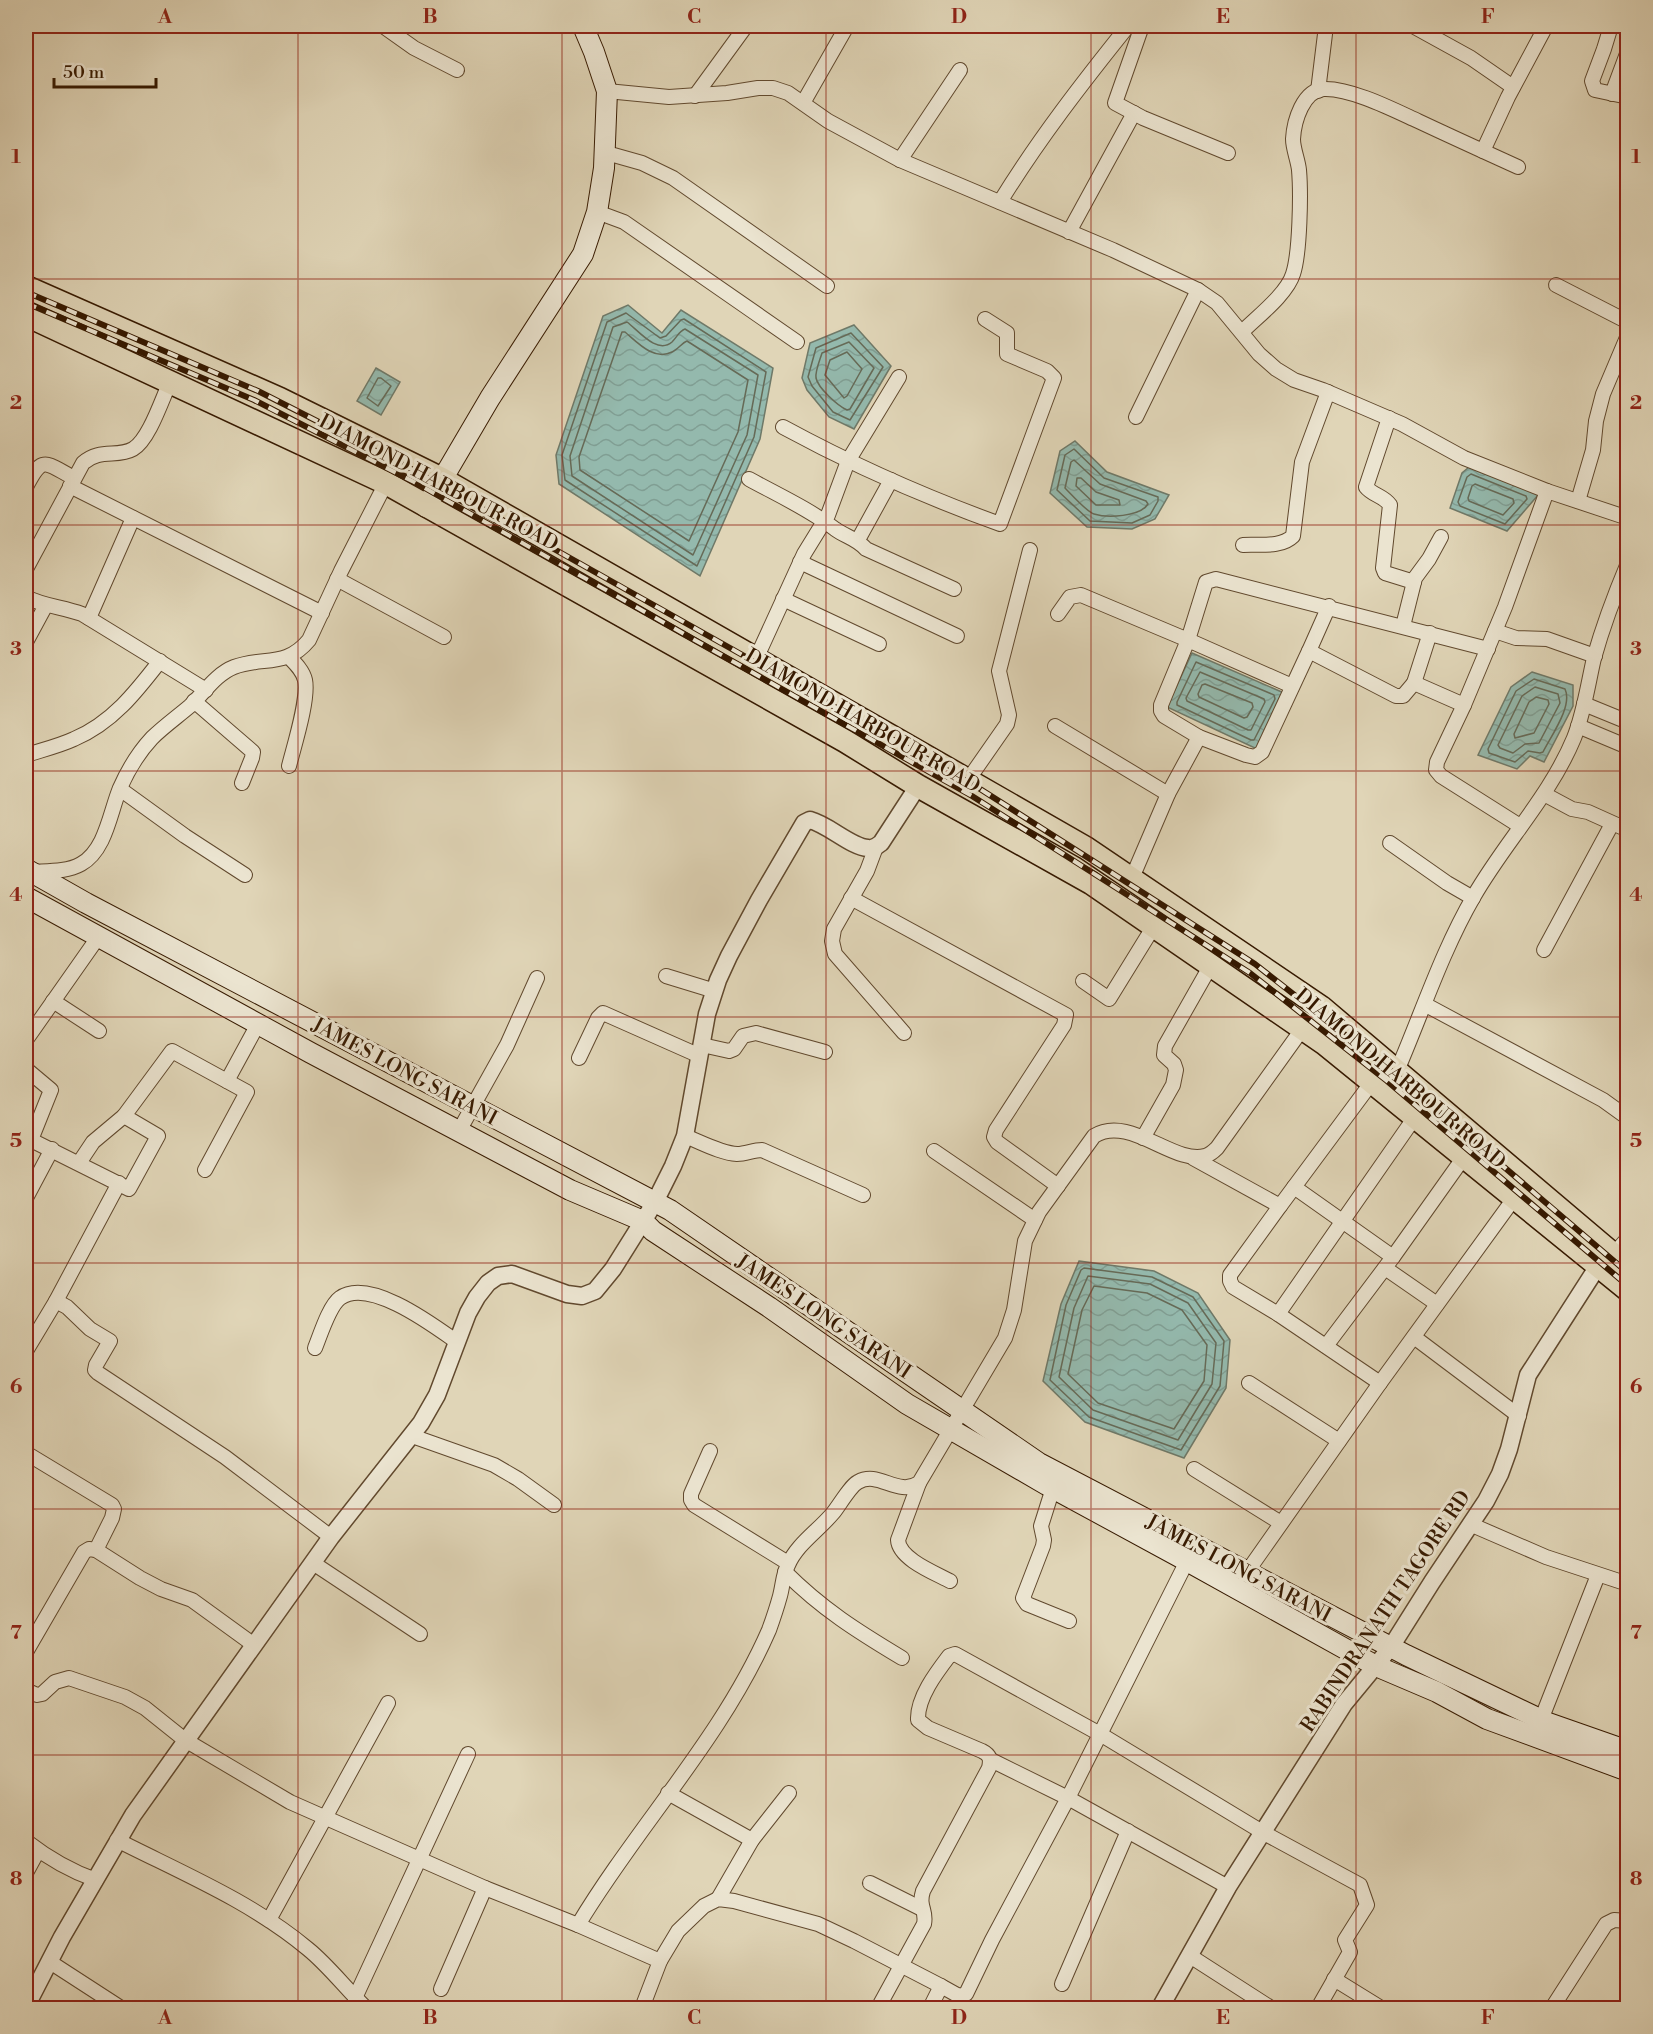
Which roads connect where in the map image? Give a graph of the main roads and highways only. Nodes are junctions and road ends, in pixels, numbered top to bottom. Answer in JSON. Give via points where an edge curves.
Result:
{"nodes":[{"id":1,"x":583,"y":26,"type":"edge"},
{"id":2,"x":26,"y":287,"type":"edge"},
{"id":3,"x":26,"y":315,"type":"edge"},
{"id":4,"x":442,"y":479,"type":"junction"},
{"id":5,"x":426,"y":507,"type":"junction"},
{"id":6,"x":858,"y":717,"type":"junction"},
{"id":7,"x":845,"y":741,"type":"junction"},
{"id":8,"x":27,"y":873,"type":"edge"},
{"id":9,"x":26,"y":897,"type":"edge"},
{"id":10,"x":1345,"y":1027,"type":"junction"},
{"id":11,"x":1329,"y":1047,"type":"junction"},
{"id":12,"x":1521,"y":1190,"type":"junction"},
{"id":13,"x":1617,"y":1256,"type":"edge"},
{"id":14,"x":1628,"y":1290,"type":"edge"},
{"id":15,"x":1241,"y":1580,"type":"junction"},
{"id":16,"x":1628,"y":1751,"type":"edge"},
{"id":17,"x":1628,"y":1771,"type":"edge"}],
"edges":[{"from":1,"to":4,"type":"main road","via":[[607,91],[604,168],[597,212],[583,254]]},
{"from":2,"to":4,"type":"highway","name":"DIAMOND HARBOUR ROAD","via":[[280,399]]},
{"from":3,"to":5,"type":"highway","name":"DIAMOND HARBOUR ROAD","via":[[386,483]]},
{"from":4,"to":5,"type":"main road"},
{"from":4,"to":6,"type":"highway","name":"DIAMOND HARBOUR ROAD"},
{"from":5,"to":7,"type":"highway","name":"DIAMOND HARBOUR ROAD"},
{"from":6,"to":7,"type":"highway"},
{"from":6,"to":10,"type":"highway","name":"DIAMOND HARBOUR ROAD","via":[[1086,848]]},
{"from":7,"to":11,"type":"highway","name":"DIAMOND HARBOUR ROAD","via":[[1091,883]]},
{"from":8,"to":15,"type":"main road","name":"JAMES LONG SARANI","via":[[670,1210],[1038,1463]]},
{"from":9,"to":15,"type":"main road","via":[[570,1190],[643,1221],[907,1404],[1187,1561]]},
{"from":10,"to":11,"type":"highway"},
{"from":10,"to":12,"type":"highway","name":"DIAMOND HARBOUR ROAD","via":[[1397,1071]]},
{"from":11,"to":12,"type":"highway","name":"DIAMOND HARBOUR ROAD","via":[[1464,1157]]},
{"from":12,"to":13,"type":"highway","name":"DIAMOND HARBOUR ROAD"},
{"from":13,"to":14,"type":"highway","name":"DIAMOND HARBOUR ROAD"},
{"from":15,"to":16,"type":"main road","name":"JAMES LONG SARANI","via":[[1541,1720]]},
{"from":15,"to":17,"type":"main road","via":[[1376,1666],[1487,1719]]}]}
